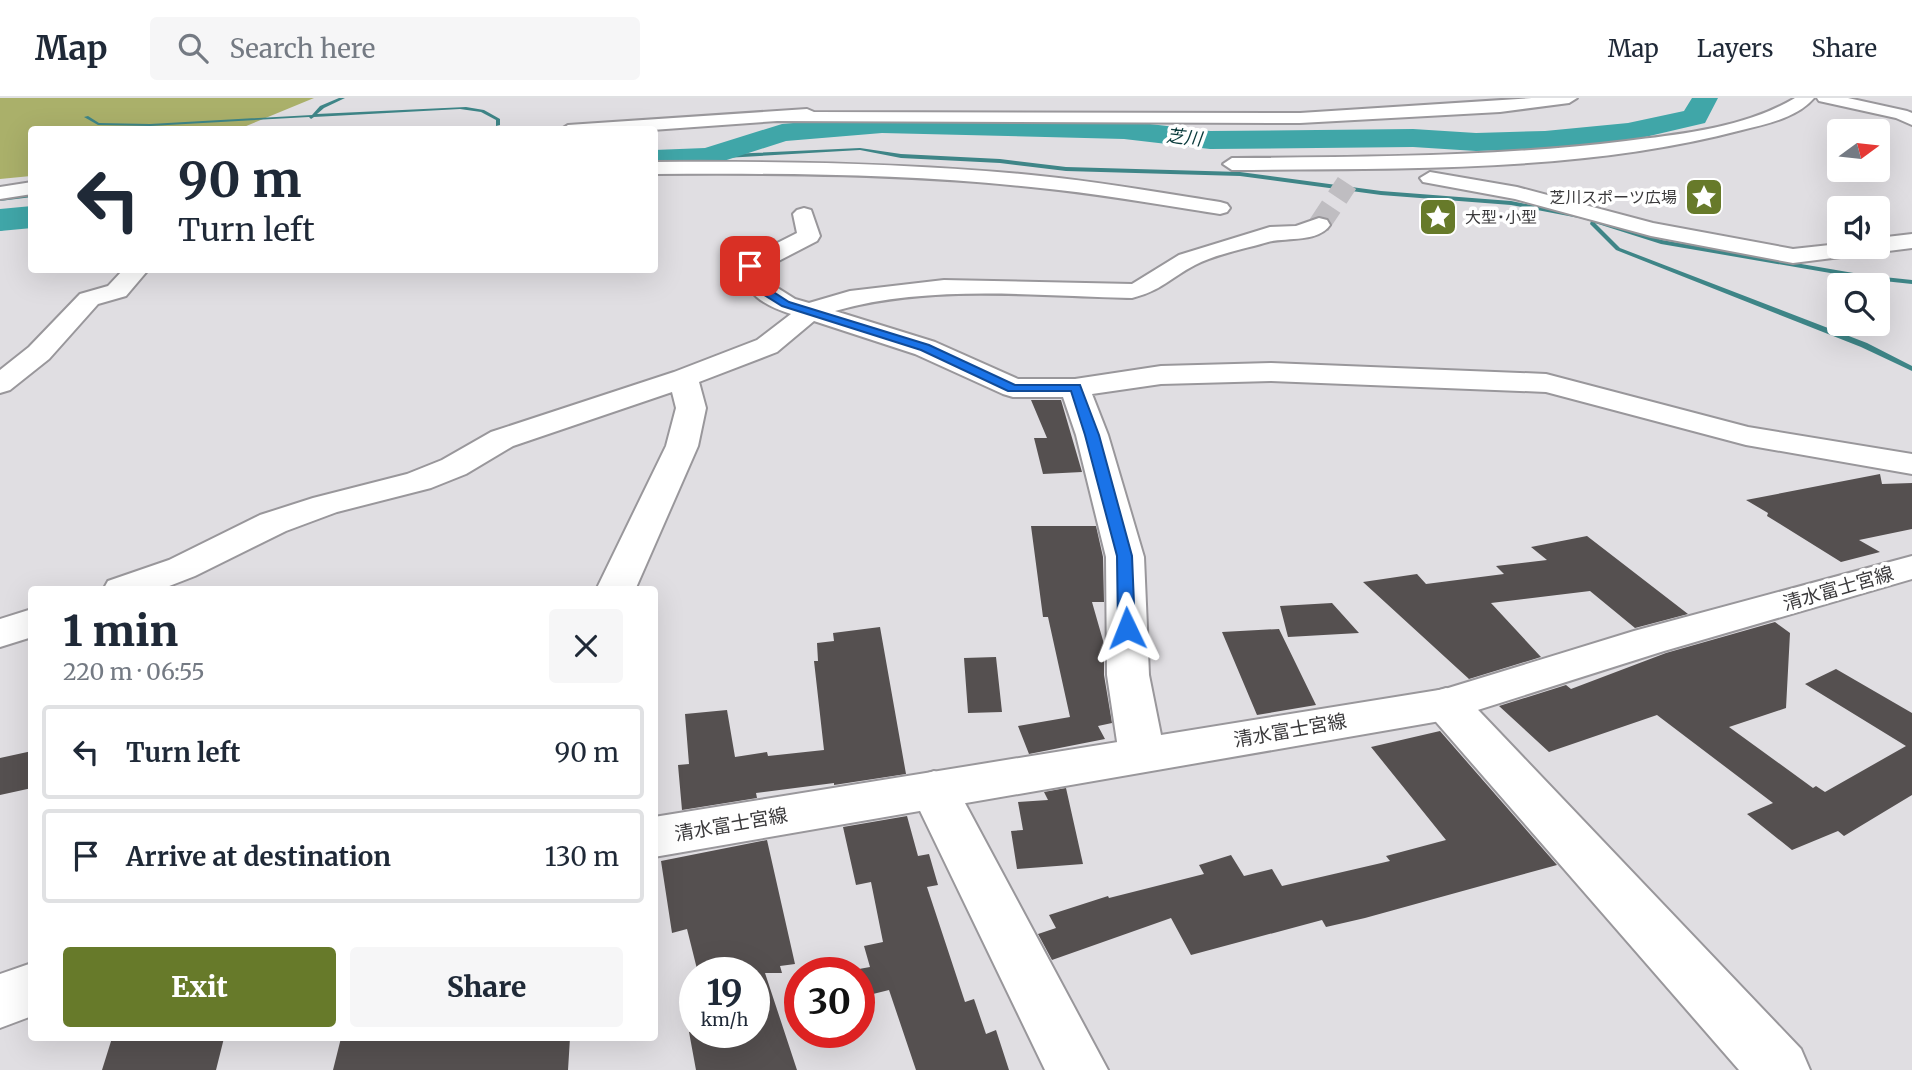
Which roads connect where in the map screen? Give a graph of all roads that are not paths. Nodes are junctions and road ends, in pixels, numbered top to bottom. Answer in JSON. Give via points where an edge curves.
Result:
{"nodes":[{"id":1,"x":1569,"y":98,"type":"edge"},
{"id":2,"x":1806,"y":98,"type":"edge"},
{"id":3,"x":1825,"y":98,"type":"edge"},
{"id":4,"x":1038,"y":101,"type":"dead end"},
{"id":5,"x":781,"y":117,"type":"junction"},
{"id":6,"x":1912,"y":120,"type":"edge"},
{"id":7,"x":634,"y":126,"type":"edge"},
{"id":8,"x":1232,"y":164,"type":"dead end"},
{"id":9,"x":658,"y":168,"type":"edge"},
{"id":10,"x":1347,"y":183,"type":"dead end"},
{"id":11,"x":28,"y":188,"type":"edge"},
{"id":12,"x":0,"y":192,"type":"edge"},
{"id":13,"x":1220,"y":208,"type":"dead end"},
{"id":14,"x":804,"y":214,"type":"dead end"},
{"id":15,"x":1318,"y":225,"type":"tunnel mouth"},
{"id":16,"x":1912,"y":241,"type":"edge"},
{"id":17,"x":1890,"y":244,"type":"edge"},
{"id":18,"x":1827,"y":252,"type":"edge"},
{"id":19,"x":133,"y":273,"type":"edge"},
{"id":20,"x":808,"y":312,"type":"junction"},
{"id":21,"x":684,"y":378,"type":"junction"},
{"id":22,"x":0,"y":384,"type":"edge"},
{"id":23,"x":1075,"y":388,"type":"junction"},
{"id":24,"x":1912,"y":464,"type":"edge"},
{"id":25,"x":1912,"y":567,"type":"edge"},
{"id":26,"x":133,"y":586,"type":"edge"},
{"id":27,"x":617,"y":586,"type":"edge"},
{"id":28,"x":28,"y":624,"type":"edge"},
{"id":29,"x":0,"y":634,"type":"edge"},
{"id":30,"x":1446,"y":704,"type":"junction"},
{"id":31,"x":1142,"y":755,"type":"junction"},
{"id":32,"x":934,"y":790,"type":"junction"},
{"id":33,"x":658,"y":836,"type":"edge"},
{"id":34,"x":28,"y":990,"type":"edge"},
{"id":35,"x":0,"y":1000,"type":"edge"},
{"id":36,"x":1077,"y":1070,"type":"edge"},
{"id":37,"x":1779,"y":1070,"type":"edge"}],
"edges":[{"from":1,"to":5,"type":"street","via":[[1489,108],[1300,118]]},
{"from":2,"to":8,"type":"street","via":[[1776,116],[1689,139],[1576,153],[1417,162]]},
{"from":3,"to":6,"type":"street"},
{"from":4,"to":5,"type":"street"},
{"from":5,"to":7,"type":"street"},
{"from":9,"to":13,"type":"street","via":[[826,168],[992,178]]},
{"from":10,"to":18,"type":"street","via":[[1447,179],[1517,192],[1651,229],[1793,256]]},
{"from":11,"to":12,"type":"street"},
{"from":14,"to":20,"type":"street","via":[[809,236],[750,266],[757,286]]},
{"from":15,"to":20,"type":"street","via":[[1270,234],[1187,260],[1132,292],[944,288],[850,299]]},
{"from":16,"to":17,"type":"street"},
{"from":19,"to":22,"type":"street","via":[[117,291],[89,299],[39,353]]},
{"from":20,"to":21,"type":"street","via":[[766,346]]},
{"from":20,"to":23,"type":"street","via":[[925,348],[1013,388]]},
{"from":21,"to":26,"type":"street","via":[[502,439],[419,481],[273,523],[182,568]]},
{"from":21,"to":27,"type":"street","via":[[691,408],[682,446]]},
{"from":23,"to":24,"type":"street","via":[[1161,375],[1271,372],[1546,383],[1746,436]]},
{"from":23,"to":31,"type":"street","via":[[1125,556],[1128,675]]},
{"from":25,"to":30,"type":"street","name":"清水富士宮線"},
{"from":28,"to":29,"type":"street"},
{"from":30,"to":31,"type":"street","name":"清水富士宮線"},
{"from":30,"to":37,"type":"street"},
{"from":31,"to":32,"type":"street","name":"清水富士宮線"},
{"from":32,"to":33,"type":"street","name":"清水富士宮線"},
{"from":32,"to":36,"type":"street"},
{"from":34,"to":35,"type":"street"}]}
